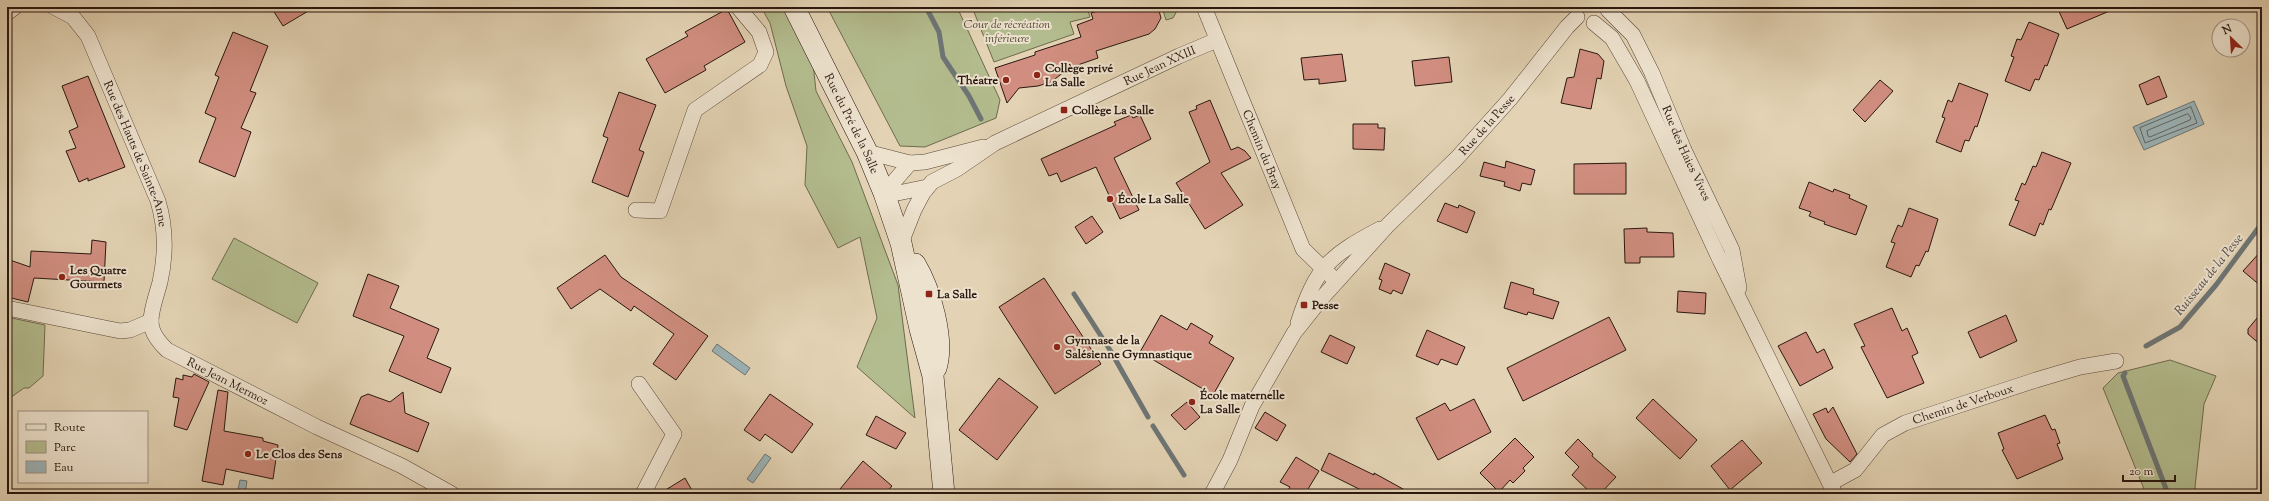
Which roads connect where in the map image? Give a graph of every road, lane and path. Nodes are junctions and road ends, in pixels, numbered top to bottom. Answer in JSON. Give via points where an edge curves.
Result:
{"nodes":[{"id":1,"x":15,"y":7,"type":"edge"},
{"id":2,"x":54,"y":7,"type":"edge"},
{"id":3,"x":738,"y":7,"type":"edge"},
{"id":4,"x":794,"y":7,"type":"edge"},
{"id":5,"x":1204,"y":7,"type":"edge"},
{"id":6,"x":1609,"y":9,"type":"edge"},
{"id":7,"x":1575,"y":12,"type":"edge"},
{"id":8,"x":7,"y":13,"type":"edge"},
{"id":9,"x":1594,"y":23,"type":"junction"},
{"id":10,"x":1217,"y":40,"type":"junction"},
{"id":11,"x":995,"y":143,"type":"junction"},
{"id":12,"x":867,"y":152,"type":"junction"},
{"id":13,"x":910,"y":163,"type":"junction"},
{"id":14,"x":927,"y":187,"type":"junction"},
{"id":15,"x":884,"y":193,"type":"junction"},
{"id":16,"x":636,"y":210,"type":"dead end"},
{"id":17,"x":1388,"y":225,"type":"junction"},
{"id":18,"x":901,"y":243,"type":"junction"},
{"id":19,"x":1323,"y":268,"type":"junction"},
{"id":20,"x":1336,"y":281,"type":"junction"},
{"id":21,"x":1743,"y":307,"type":"junction"},
{"id":22,"x":7,"y":308,"type":"edge"},
{"id":23,"x":151,"y":321,"type":"junction"},
{"id":24,"x":1294,"y":333,"type":"junction"},
{"id":25,"x":2116,"y":361,"type":"dead end"},
{"id":26,"x":639,"y":384,"type":"dead end"},
{"id":27,"x":1833,"y":489,"type":"edge"},
{"id":28,"x":944,"y":492,"type":"edge"},
{"id":29,"x":452,"y":494,"type":"edge"},
{"id":30,"x":643,"y":494,"type":"edge"},
{"id":31,"x":1212,"y":494,"type":"edge"}],
"edges":[{"from":1,"to":8,"type":"street"},
{"from":2,"to":23,"type":"street","name":"Rue des Hauts de Sainte-Anne","via":[[73,17],[88,36],[158,201],[165,247]]},
{"from":3,"to":16,"type":"street","via":[[760,32],[766,52],[760,66],[695,110],[660,211]]},
{"from":4,"to":12,"type":"main road","name":"Rue du Pré de la Salle"},
{"from":5,"to":10,"type":"street","name":"Chemin du Bray"},
{"from":6,"to":9,"type":"street","via":[[1605,16]]},
{"from":6,"to":21,"type":"street","name":"Rue des Haies Vives","via":[[1633,35],[1644,56],[1684,150],[1732,250]]},
{"from":7,"to":9,"type":"street","name":"Rue de la Pesse","via":[[1582,21]]},
{"from":7,"to":17,"type":"street","name":"Rue de la Pesse","via":[[1567,27],[1510,99],[1462,152]]},
{"from":9,"to":21,"type":"street","name":"Rue des Haies Vives","via":[[1612,38],[1637,81]]},
{"from":10,"to":11,"type":"street","name":"Rue Jean XXIII"},
{"from":10,"to":19,"type":"street","name":"Chemin du Bray","via":[[1303,249]]},
{"from":11,"to":13,"type":"street","name":"Rue Jean XXIII","via":[[945,157]]},
{"from":11,"to":14,"type":"street","name":"Rue Jean XXIII"},
{"from":12,"to":13,"type":"street","name":"Rue Jean XXIII"},
{"from":12,"to":15,"type":"main road","name":"Rue du Pré de la Salle"},
{"from":13,"to":15,"type":"street"},
{"from":14,"to":15,"type":"street","name":"Rue Jean XXIII"},
{"from":14,"to":18,"type":"street","name":"Rue Jean XXIII","via":[[914,210]]},
{"from":15,"to":18,"type":"main road","name":"Rue du Pré de la Salle"},
{"from":17,"to":19,"type":"street","name":"Rue de la Pesse","via":[[1345,248]]},
{"from":17,"to":20,"type":"street","name":"Rue de la Pesse"},
{"from":18,"to":28,"type":"main road","name":"Rue du Pré de la Salle","via":[[933,376]]},
{"from":19,"to":20,"type":"street","name":"Chemin du Bray"},
{"from":19,"to":24,"type":"street","name":"Rue de la Pesse","via":[[1311,286]]},
{"from":20,"to":24,"type":"street","name":"Rue de la Pesse"},
{"from":21,"to":27,"type":"street","name":"Rue des Haies Vives"},
{"from":22,"to":23,"type":"street","via":[[120,331],[130,330]]},
{"from":23,"to":29,"type":"street","name":"Rue Jean Mermoz","via":[[154,334],[166,350],[310,424],[402,466]]},
{"from":24,"to":31,"type":"street","name":"Rue de la Pesse","via":[[1252,406],[1230,460]]},
{"from":25,"to":27,"type":"street","name":"Chemin de Verboux","via":[[2080,367],[1905,422],[1883,435],[1855,470]]},
{"from":26,"to":30,"type":"street","via":[[674,434]]}]}
